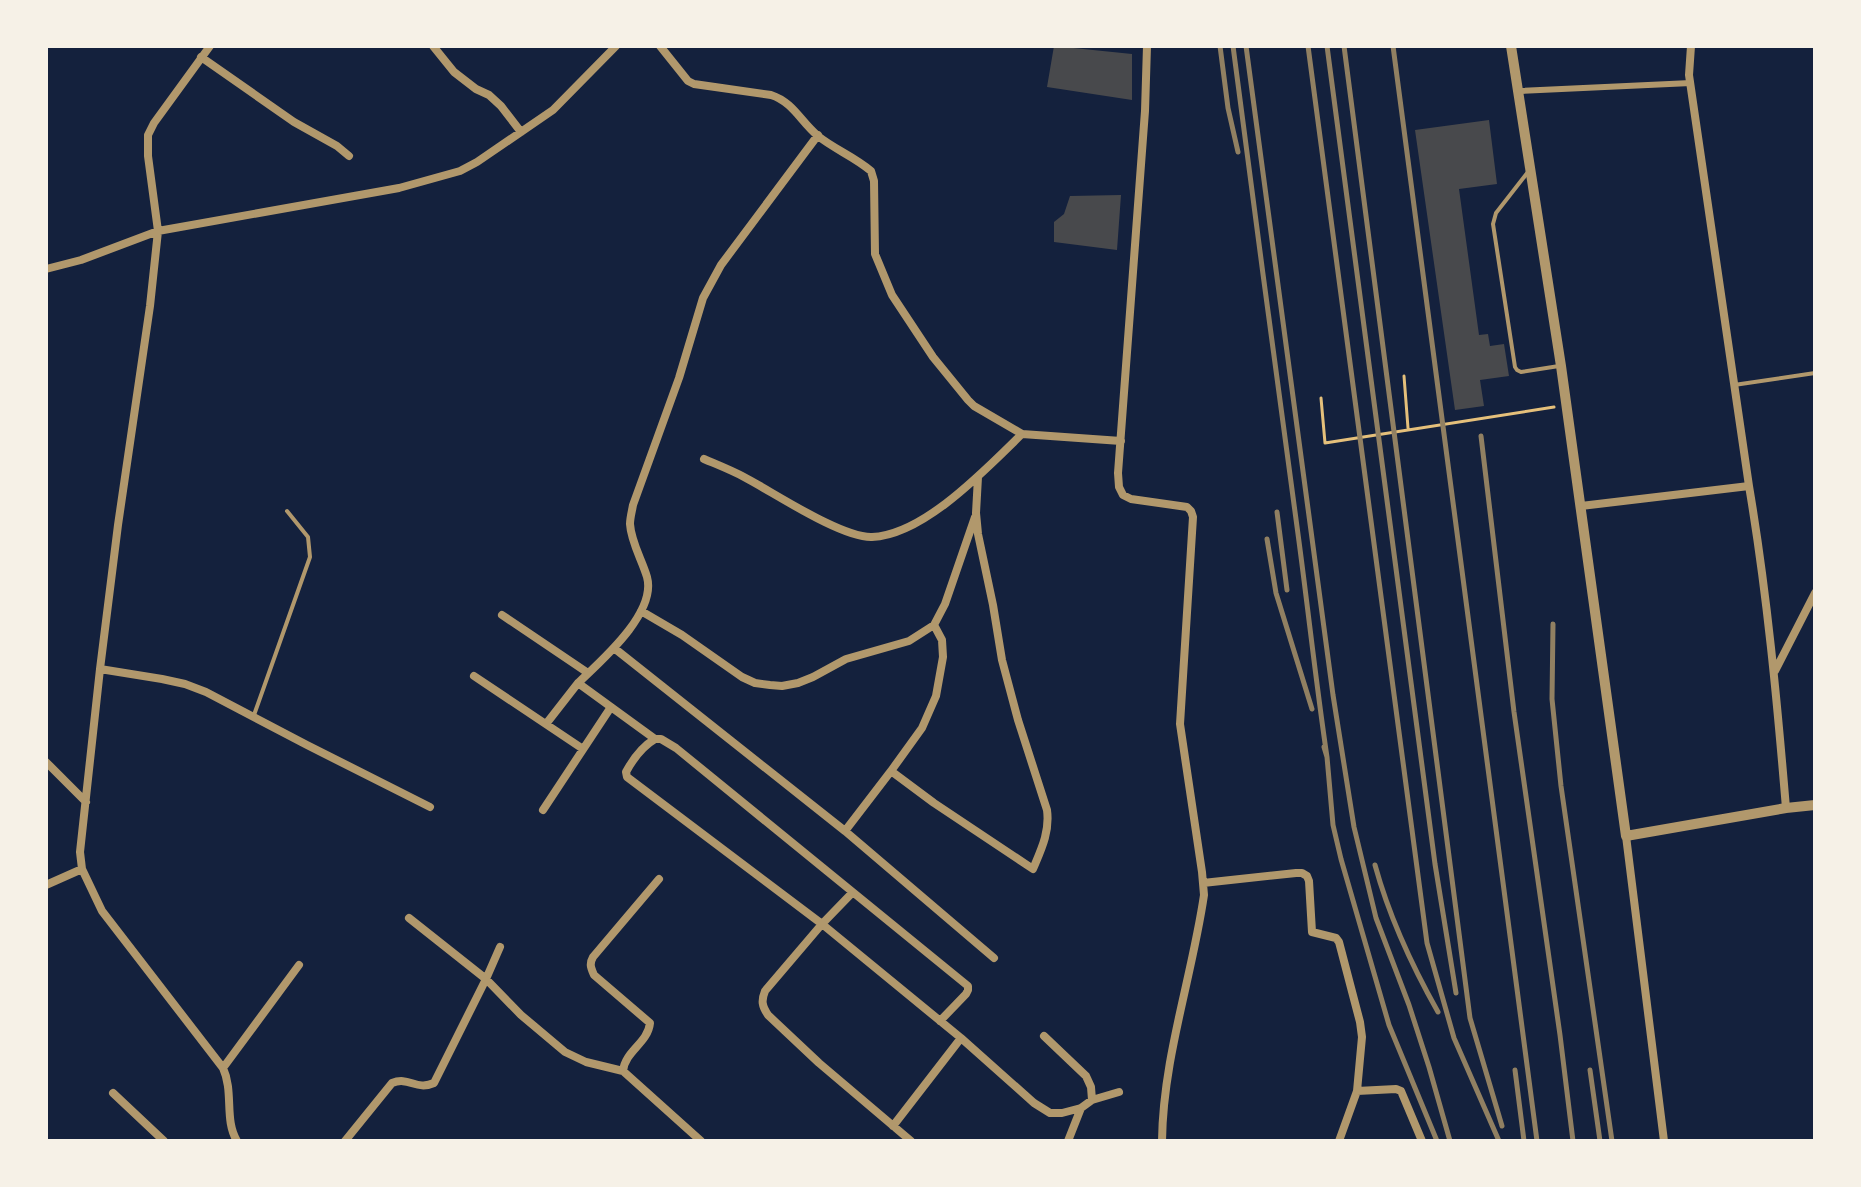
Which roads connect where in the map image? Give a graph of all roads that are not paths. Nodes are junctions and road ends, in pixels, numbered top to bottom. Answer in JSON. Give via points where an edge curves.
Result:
{"nodes":[{"id":1,"x":210,"y":46,"type":"edge"},
{"id":2,"x":433,"y":46,"type":"edge"},
{"id":3,"x":616,"y":46,"type":"edge"},
{"id":4,"x":660,"y":46,"type":"edge"},
{"id":5,"x":1147,"y":46,"type":"edge"},
{"id":6,"x":1511,"y":46,"type":"edge"},
{"id":7,"x":1691,"y":46,"type":"edge"},
{"id":8,"x":201,"y":57,"type":"junction"},
{"id":9,"x":1691,"y":83,"type":"junction"},
{"id":10,"x":1518,"y":91,"type":"junction"},
{"id":11,"x":521,"y":132,"type":"junction"},
{"id":12,"x":818,"y":135,"type":"junction"},
{"id":13,"x":349,"y":156,"type":"dead end"},
{"id":14,"x":1530,"y":170,"type":"junction"},
{"id":15,"x":158,"y":231,"type":"junction"},
{"id":16,"x":46,"y":269,"type":"edge"},
{"id":17,"x":1561,"y":366,"type":"junction"},
{"id":18,"x":1815,"y":373,"type":"edge"},
{"id":19,"x":1734,"y":386,"type":"junction"},
{"id":20,"x":1022,"y":434,"type":"junction"},
{"id":21,"x":1121,"y":441,"type":"junction"},
{"id":22,"x":704,"y":459,"type":"dead end"},
{"id":23,"x":978,"y":477,"type":"junction"},
{"id":24,"x":1749,"y":486,"type":"junction"},
{"id":25,"x":1581,"y":506,"type":"junction"},
{"id":26,"x":287,"y":511,"type":"dead end"},
{"id":27,"x":976,"y":513,"type":"junction"},
{"id":28,"x":1815,"y":593,"type":"edge"},
{"id":29,"x":641,"y":611,"type":"junction"},
{"id":30,"x":502,"y":615,"type":"dead end"},
{"id":31,"x":934,"y":625,"type":"junction"},
{"id":32,"x":614,"y":648,"type":"junction"},
{"id":33,"x":100,"y":669,"type":"junction"},
{"id":34,"x":1775,"y":671,"type":"junction"},
{"id":35,"x":588,"y":673,"type":"junction"},
{"id":36,"x":474,"y":676,"type":"dead end"},
{"id":37,"x":578,"y":683,"type":"junction"},
{"id":38,"x":611,"y":707,"type":"junction"},
{"id":39,"x":254,"y":716,"type":"junction"},
{"id":40,"x":546,"y":724,"type":"junction"},
{"id":41,"x":655,"y":739,"type":"junction"},
{"id":42,"x":583,"y":749,"type":"junction"},
{"id":43,"x":46,"y":762,"type":"edge"},
{"id":44,"x":891,"y":771,"type":"junction"},
{"id":45,"x":86,"y":802,"type":"junction"},
{"id":46,"x":1815,"y":805,"type":"edge"},
{"id":47,"x":430,"y":807,"type":"dead end"},
{"id":48,"x":1786,"y":808,"type":"junction"},
{"id":49,"x":543,"y":810,"type":"dead end"},
{"id":50,"x":845,"y":831,"type":"junction"},
{"id":51,"x":1626,"y":836,"type":"junction"},
{"id":52,"x":82,"y":869,"type":"junction"},
{"id":53,"x":659,"y":879,"type":"dead end"},
{"id":54,"x":1203,"y":883,"type":"junction"},
{"id":55,"x":46,"y":885,"type":"edge"},
{"id":56,"x":852,"y":893,"type":"junction"},
{"id":57,"x":409,"y":918,"type":"dead end"},
{"id":58,"x":822,"y":924,"type":"junction"},
{"id":59,"x":500,"y":947,"type":"dead end"},
{"id":60,"x":994,"y":958,"type":"dead end"},
{"id":61,"x":299,"y":965,"type":"dead end"},
{"id":62,"x":486,"y":979,"type":"junction"},
{"id":63,"x":940,"y":1021,"type":"junction"},
{"id":64,"x":1044,"y":1036,"type":"dead end"},
{"id":65,"x":961,"y":1038,"type":"junction"},
{"id":66,"x":223,"y":1068,"type":"junction"},
{"id":67,"x":623,"y":1071,"type":"junction"},
{"id":68,"x":1357,"y":1091,"type":"junction"},
{"id":69,"x":1119,"y":1092,"type":"dead end"},
{"id":70,"x":113,"y":1093,"type":"dead end"},
{"id":71,"x":1092,"y":1100,"type":"junction"},
{"id":72,"x":1081,"y":1108,"type":"junction"},
{"id":73,"x":893,"y":1126,"type":"junction"},
{"id":74,"x":234,"y":1139,"type":"edge"},
{"id":75,"x":164,"y":1141,"type":"edge"},
{"id":76,"x":345,"y":1141,"type":"edge"},
{"id":77,"x":701,"y":1141,"type":"edge"},
{"id":78,"x":911,"y":1141,"type":"edge"},
{"id":79,"x":1068,"y":1141,"type":"edge"},
{"id":80,"x":1162,"y":1141,"type":"edge"},
{"id":81,"x":1339,"y":1141,"type":"edge"},
{"id":82,"x":1422,"y":1141,"type":"edge"},
{"id":83,"x":1664,"y":1141,"type":"edge"}],
"edges":[{"from":1,"to":8,"type":"street"},
{"from":2,"to":11,"type":"street","via":[[454,72],[501,106]]},
{"from":3,"to":11,"type":"street","via":[[553,110]]},
{"from":4,"to":12,"type":"street","via":[[688,81],[780,98]]},
{"from":5,"to":21,"type":"street"},
{"from":6,"to":10,"type":"street"},
{"from":7,"to":9,"type":"street"},
{"from":8,"to":13,"type":"street"},
{"from":8,"to":15,"type":"street","via":[[148,135]]},
{"from":9,"to":10,"type":"street"},
{"from":9,"to":19,"type":"street"},
{"from":10,"to":14,"type":"street"},
{"from":11,"to":15,"type":"street","via":[[460,171],[399,188]]},
{"from":12,"to":20,"type":"street","via":[[871,171],[875,254],[892,295],[933,357],[974,406]]},
{"from":12,"to":29,"type":"street","via":[[721,265],[703,298],[633,505],[632,534],[649,584]]},
{"from":14,"to":17,"type":"street"},
{"from":14,"to":17,"type":"lane","via":[[1493,224],[1515,367],[1521,372]]},
{"from":15,"to":16,"type":"street"},
{"from":15,"to":33,"type":"street"},
{"from":17,"to":25,"type":"street"},
{"from":18,"to":19,"type":"lane"},
{"from":19,"to":24,"type":"street"},
{"from":20,"to":21,"type":"street"},
{"from":20,"to":23,"type":"street"},
{"from":21,"to":54,"type":"street","via":[[1123,495],[1187,507],[1193,517],[1180,724]]},
{"from":22,"to":23,"type":"street","via":[[827,523],[870,537],[906,529]]},
{"from":23,"to":27,"type":"street"},
{"from":24,"to":25,"type":"street"},
{"from":24,"to":34,"type":"street"},
{"from":25,"to":51,"type":"street"},
{"from":26,"to":39,"type":"lane","via":[[308,537],[310,557]]},
{"from":27,"to":31,"type":"street"},
{"from":27,"to":44,"type":"street","via":[[1002,660],[1049,822],[1033,869]]},
{"from":28,"to":34,"type":"street"},
{"from":29,"to":31,"type":"street","via":[[742,677],[782,686],[846,659],[909,641]]},
{"from":29,"to":32,"type":"street"},
{"from":30,"to":35,"type":"street"},
{"from":31,"to":44,"type":"street","via":[[943,657],[936,696],[922,728]]},
{"from":32,"to":35,"type":"street"},
{"from":32,"to":50,"type":"street"},
{"from":33,"to":39,"type":"street","via":[[185,684]]},
{"from":33,"to":45,"type":"street"},
{"from":34,"to":48,"type":"street"},
{"from":35,"to":37,"type":"street"},
{"from":36,"to":40,"type":"street"},
{"from":37,"to":38,"type":"street"},
{"from":37,"to":40,"type":"street"},
{"from":38,"to":41,"type":"street"},
{"from":38,"to":42,"type":"street"},
{"from":39,"to":47,"type":"street"},
{"from":40,"to":42,"type":"street"},
{"from":41,"to":56,"type":"street","via":[[668,742],[709,773]]},
{"from":41,"to":58,"type":"street","via":[[628,768],[627,777]]},
{"from":42,"to":49,"type":"street"},
{"from":43,"to":45,"type":"street"},
{"from":44,"to":50,"type":"street"},
{"from":45,"to":52,"type":"street"},
{"from":46,"to":48,"type":"street"},
{"from":48,"to":51,"type":"street"},
{"from":50,"to":60,"type":"street"},
{"from":51,"to":83,"type":"street"},
{"from":52,"to":55,"type":"street"},
{"from":52,"to":66,"type":"street","via":[[102,911]]},
{"from":53,"to":67,"type":"street","via":[[590,963],[594,975],[650,1023]]},
{"from":54,"to":68,"type":"street","via":[[1307,876],[1312,932],[1339,942],[1360,1022]]},
{"from":54,"to":80,"type":"street"},
{"from":56,"to":58,"type":"street"},
{"from":56,"to":63,"type":"street","via":[[968,986]]},
{"from":57,"to":62,"type":"street"},
{"from":58,"to":63,"type":"street"},
{"from":58,"to":73,"type":"street","via":[[765,991],[762,1006]]},
{"from":59,"to":62,"type":"street"},
{"from":61,"to":66,"type":"street"},
{"from":62,"to":67,"type":"street","via":[[565,1052]]},
{"from":62,"to":76,"type":"street","via":[[434,1083],[392,1083]]},
{"from":63,"to":65,"type":"street"},
{"from":64,"to":71,"type":"street","via":[[1086,1076]]},
{"from":65,"to":72,"type":"street","via":[[1050,1113]]},
{"from":65,"to":73,"type":"street"},
{"from":66,"to":74,"type":"street"},
{"from":67,"to":77,"type":"street"},
{"from":68,"to":81,"type":"street"},
{"from":68,"to":82,"type":"street","via":[[1401,1091]]},
{"from":69,"to":71,"type":"street"},
{"from":70,"to":75,"type":"street"},
{"from":71,"to":72,"type":"street"},
{"from":72,"to":79,"type":"street"},
{"from":73,"to":78,"type":"street"}]}
